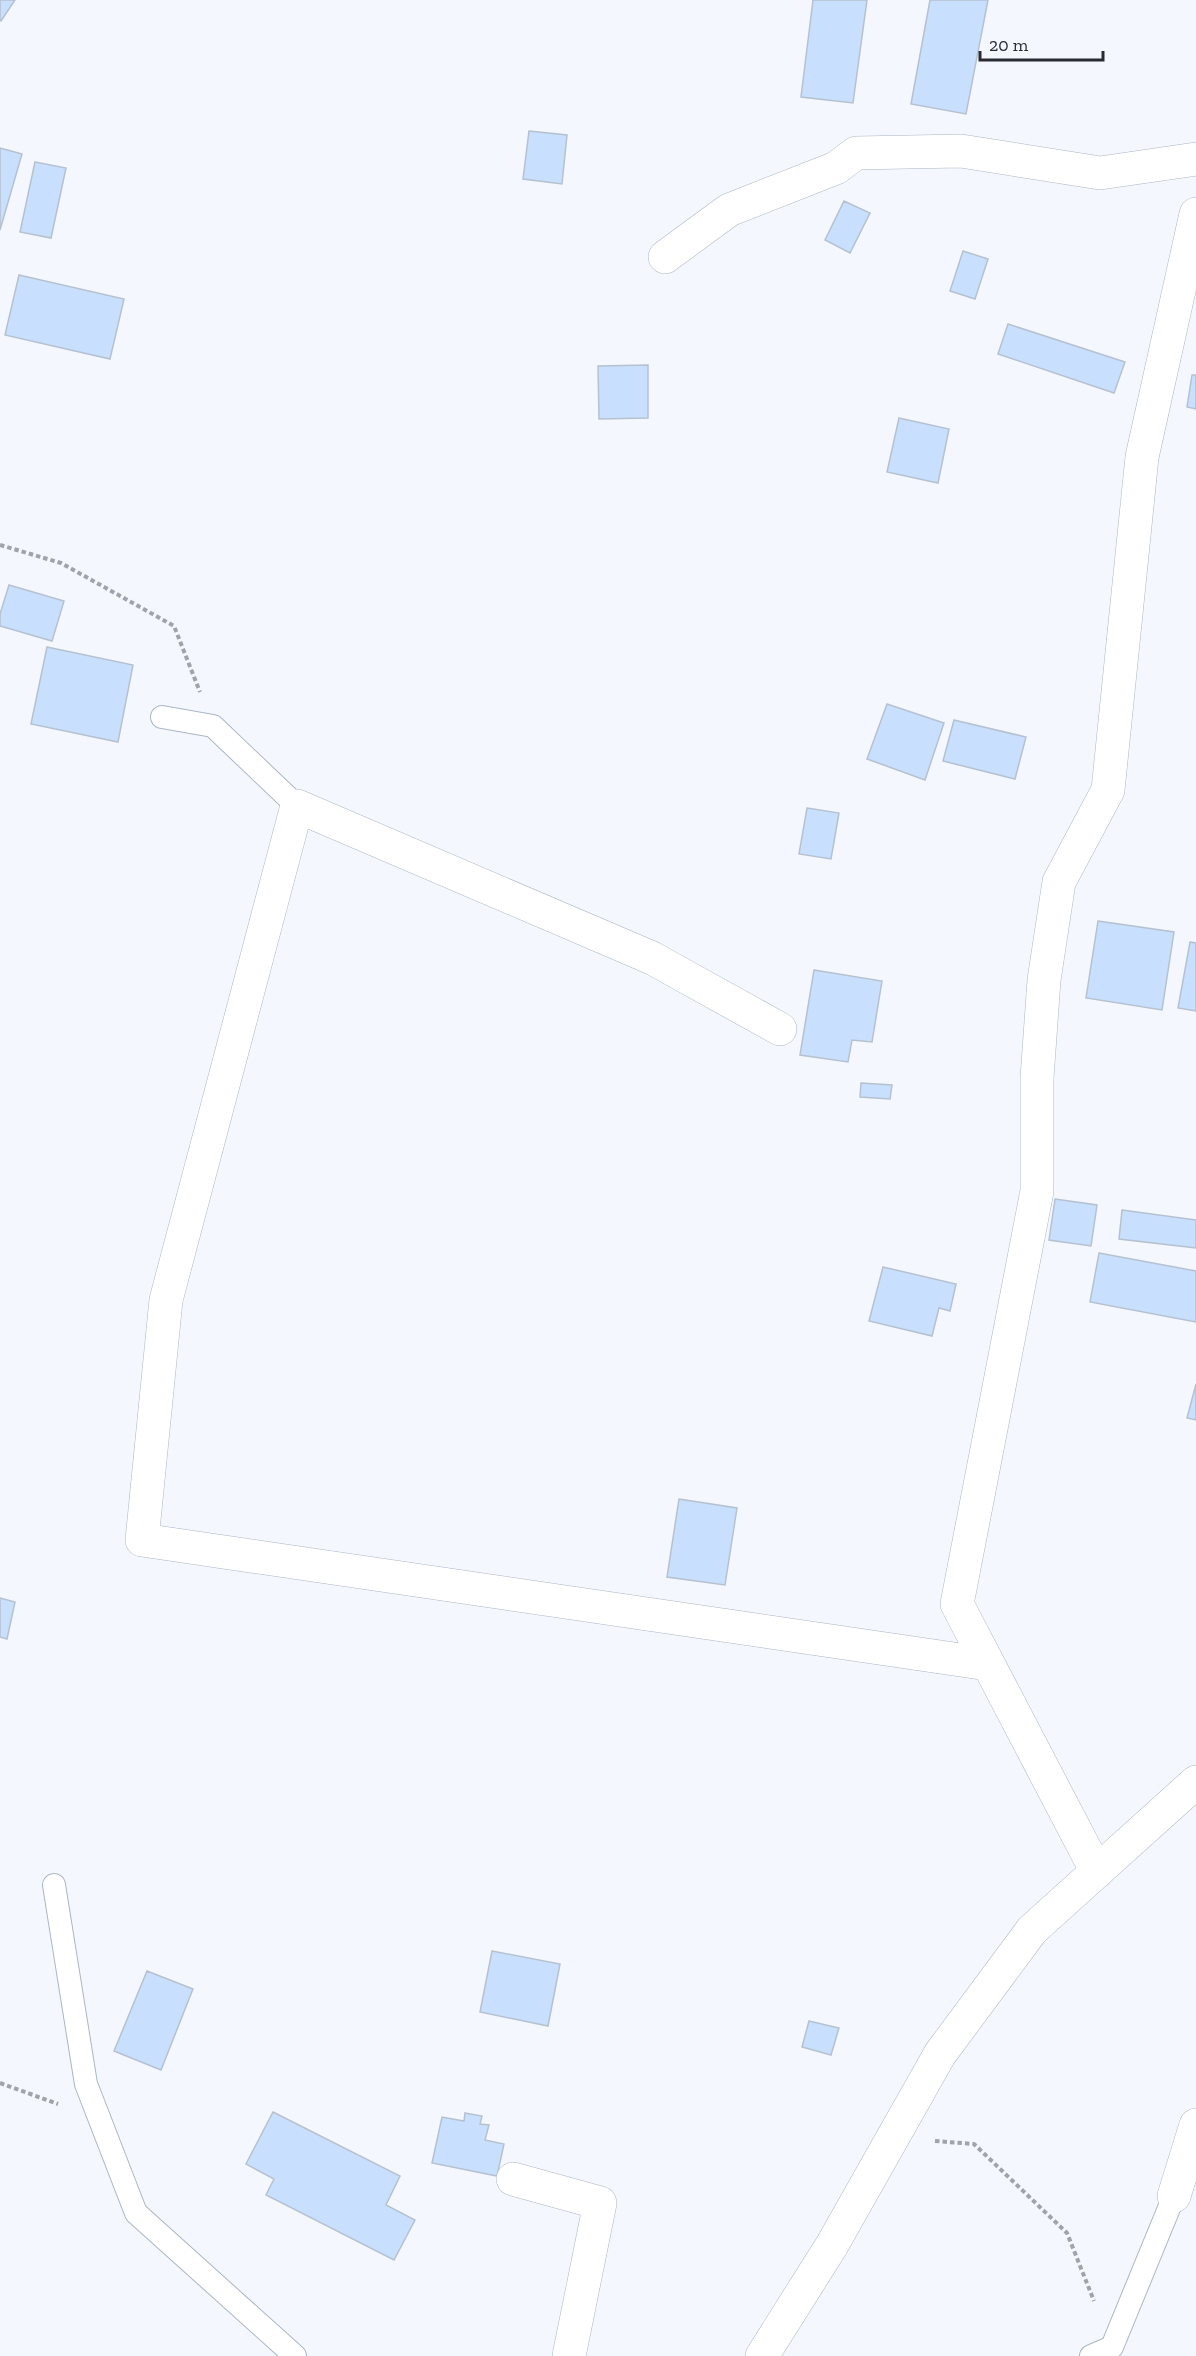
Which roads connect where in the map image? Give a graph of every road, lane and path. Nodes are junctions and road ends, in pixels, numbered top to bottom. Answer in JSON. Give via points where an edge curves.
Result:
{"nodes":[{"id":1,"x":1196,"y":159,"type":"edge"},
{"id":2,"x":1196,"y":214,"type":"edge"},
{"id":3,"x":665,"y":257,"type":"dead end"},
{"id":4,"x":0,"y":545,"type":"edge"},
{"id":5,"x":162,"y":717,"type":"dead end"},
{"id":6,"x":213,"y":726,"type":"junction"},
{"id":7,"x":297,"y":806,"type":"junction"},
{"id":8,"x":780,"y":1029,"type":"dead end"},
{"id":9,"x":988,"y":1664,"type":"junction"},
{"id":10,"x":1196,"y":1782,"type":"edge"},
{"id":11,"x":1097,"y":1872,"type":"junction"},
{"id":12,"x":54,"y":1884,"type":"dead end"},
{"id":13,"x":0,"y":2083,"type":"edge"},
{"id":14,"x":98,"y":2118,"type":"junction"},
{"id":15,"x":1196,"y":2126,"type":"edge"},
{"id":16,"x":893,"y":2137,"type":"junction"},
{"id":17,"x":513,"y":2179,"type":"dead end"},
{"id":18,"x":1174,"y":2196,"type":"joint"},
{"id":19,"x":1112,"y":2347,"type":"junction"},
{"id":20,"x":295,"y":2356,"type":"edge"},
{"id":21,"x":569,"y":2356,"type":"edge"},
{"id":22,"x":762,"y":2356,"type":"edge"},
{"id":23,"x":1091,"y":2356,"type":"edge"}],
"edges":[{"from":1,"to":3,"type":"street","via":[[1100,173],[961,151],[856,153],[836,168],[729,210]]},
{"from":2,"to":9,"type":"street","via":[[1142,457],[1108,790],[1059,882],[1044,980],[1037,1078],[1037,1191],[957,1604]]},
{"from":4,"to":6,"type":"path","via":[[61,563],[174,626]]},
{"from":5,"to":6,"type":"lane"},
{"from":6,"to":7,"type":"lane"},
{"from":7,"to":8,"type":"street","via":[[652,958]]},
{"from":7,"to":9,"type":"street","via":[[166,1300],[142,1540]]},
{"from":9,"to":11,"type":"street"},
{"from":10,"to":11,"type":"street"},
{"from":11,"to":16,"type":"street","via":[[1032,1930],[940,2054]]},
{"from":12,"to":14,"type":"lane","via":[[86,2084]]},
{"from":13,"to":14,"type":"path"},
{"from":14,"to":20,"type":"lane","via":[[136,2213]]},
{"from":15,"to":18,"type":"street"},
{"from":16,"to":19,"type":"path","via":[[974,2144],[1067,2233]]},
{"from":16,"to":22,"type":"street","via":[[832,2245]]},
{"from":17,"to":21,"type":"street","via":[[600,2203]]},
{"from":18,"to":19,"type":"lane"},
{"from":19,"to":23,"type":"lane"}]}
